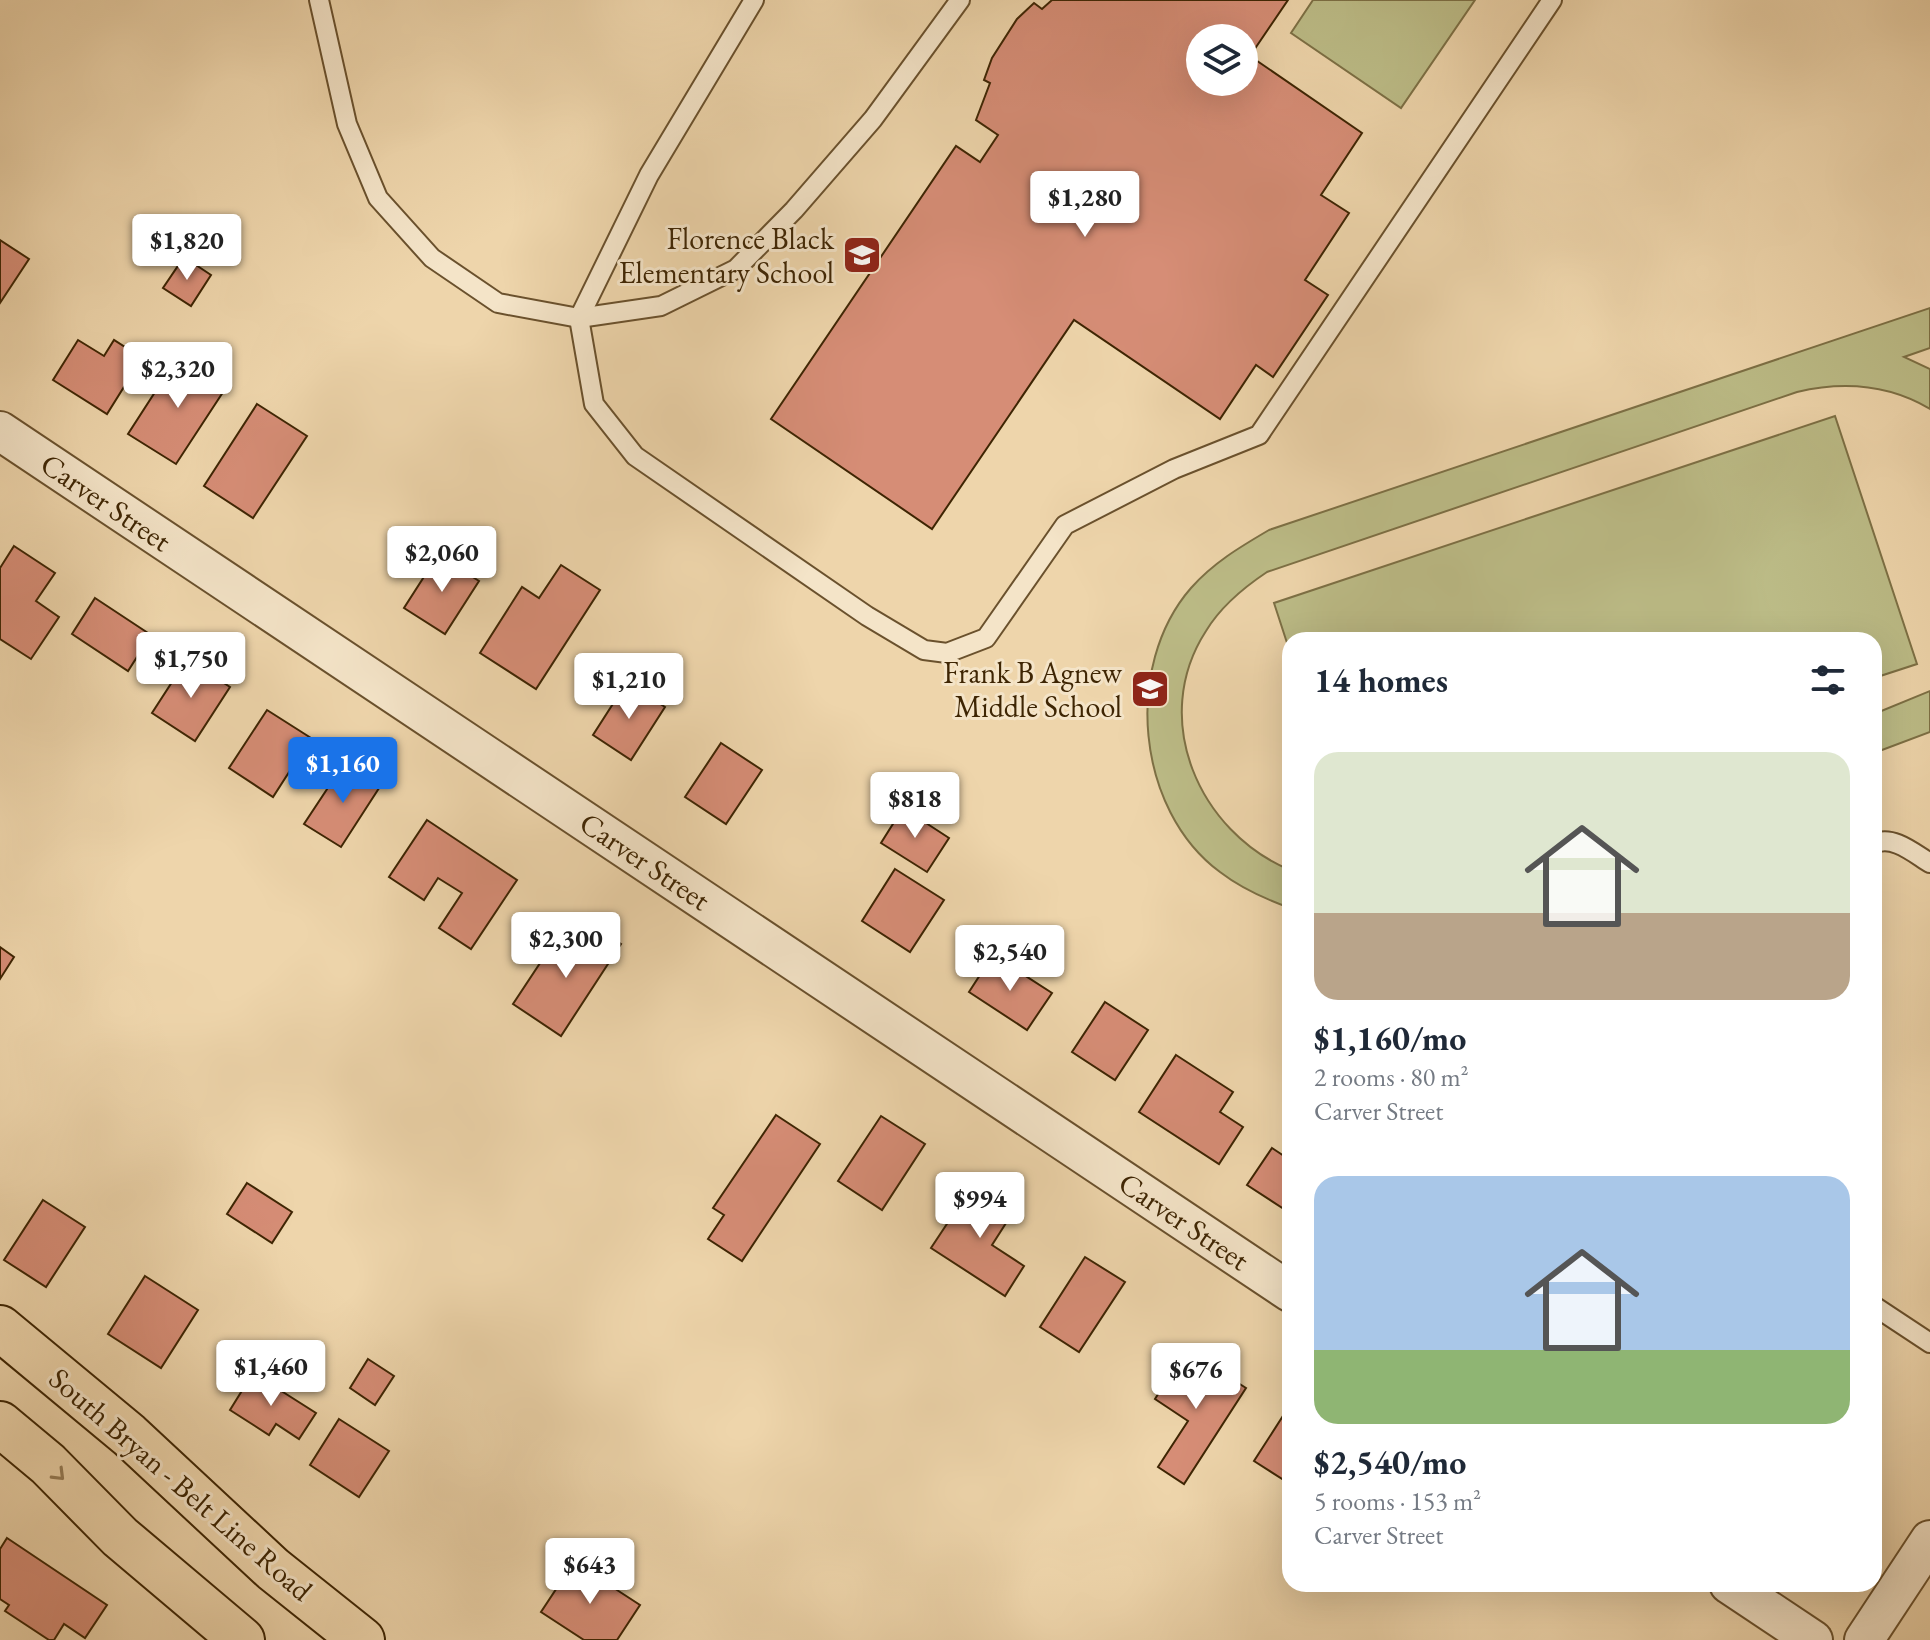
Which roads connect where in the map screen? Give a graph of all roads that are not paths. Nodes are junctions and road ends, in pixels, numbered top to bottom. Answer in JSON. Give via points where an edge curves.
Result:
{"nodes":[{"id":1,"x":319,"y":0,"type":"edge"},
{"id":2,"x":754,"y":0,"type":"edge"},
{"id":3,"x":960,"y":0,"type":"edge"},
{"id":4,"x":1552,"y":0,"type":"edge"},
{"id":5,"x":579,"y":318,"type":"junction"},
{"id":6,"x":0,"y":431,"type":"edge"},
{"id":7,"x":1882,"y":841,"type":"edge"},
{"id":8,"x":1930,"y":863,"type":"edge"},
{"id":9,"x":1282,"y":1287,"type":"edge"},
{"id":10,"x":1882,"y":1311,"type":"edge"},
{"id":11,"x":0,"y":1328,"type":"edge"},
{"id":12,"x":1930,"y":1343,"type":"edge"},
{"id":13,"x":0,"y":1424,"type":"edge"},
{"id":14,"x":1930,"y":1540,"type":"edge"},
{"id":15,"x":1741,"y":1592,"type":"edge"},
{"id":16,"x":242,"y":1640,"type":"edge"},
{"id":17,"x":362,"y":1640,"type":"edge"},
{"id":18,"x":1813,"y":1640,"type":"edge"},
{"id":19,"x":1864,"y":1640,"type":"edge"}],
"edges":[{"from":1,"to":5,"type":"lane","via":[[347,124],[378,198],[432,258],[498,303]]},
{"from":2,"to":5,"type":"lane","via":[[649,175]]},
{"from":3,"to":5,"type":"lane","via":[[873,119],[736,269],[661,306]]},
{"from":4,"to":5,"type":"lane","via":[[1259,435],[1174,469],[1065,525],[986,638],[947,653],[924,650],[867,616],[635,456],[594,404]]},
{"from":6,"to":9,"type":"street","name":"Carver Street"},
{"from":7,"to":8,"type":"lane"},
{"from":10,"to":12,"type":"lane"},
{"from":11,"to":17,"type":"main road","name":"South Bryan - Belt Line Road","via":[[129,1435],[273,1569]]},
{"from":13,"to":16,"type":"main road","one_way":true,"via":[[130,1546]]},
{"from":14,"to":19,"type":"street"},
{"from":15,"to":18,"type":"street"}]}
